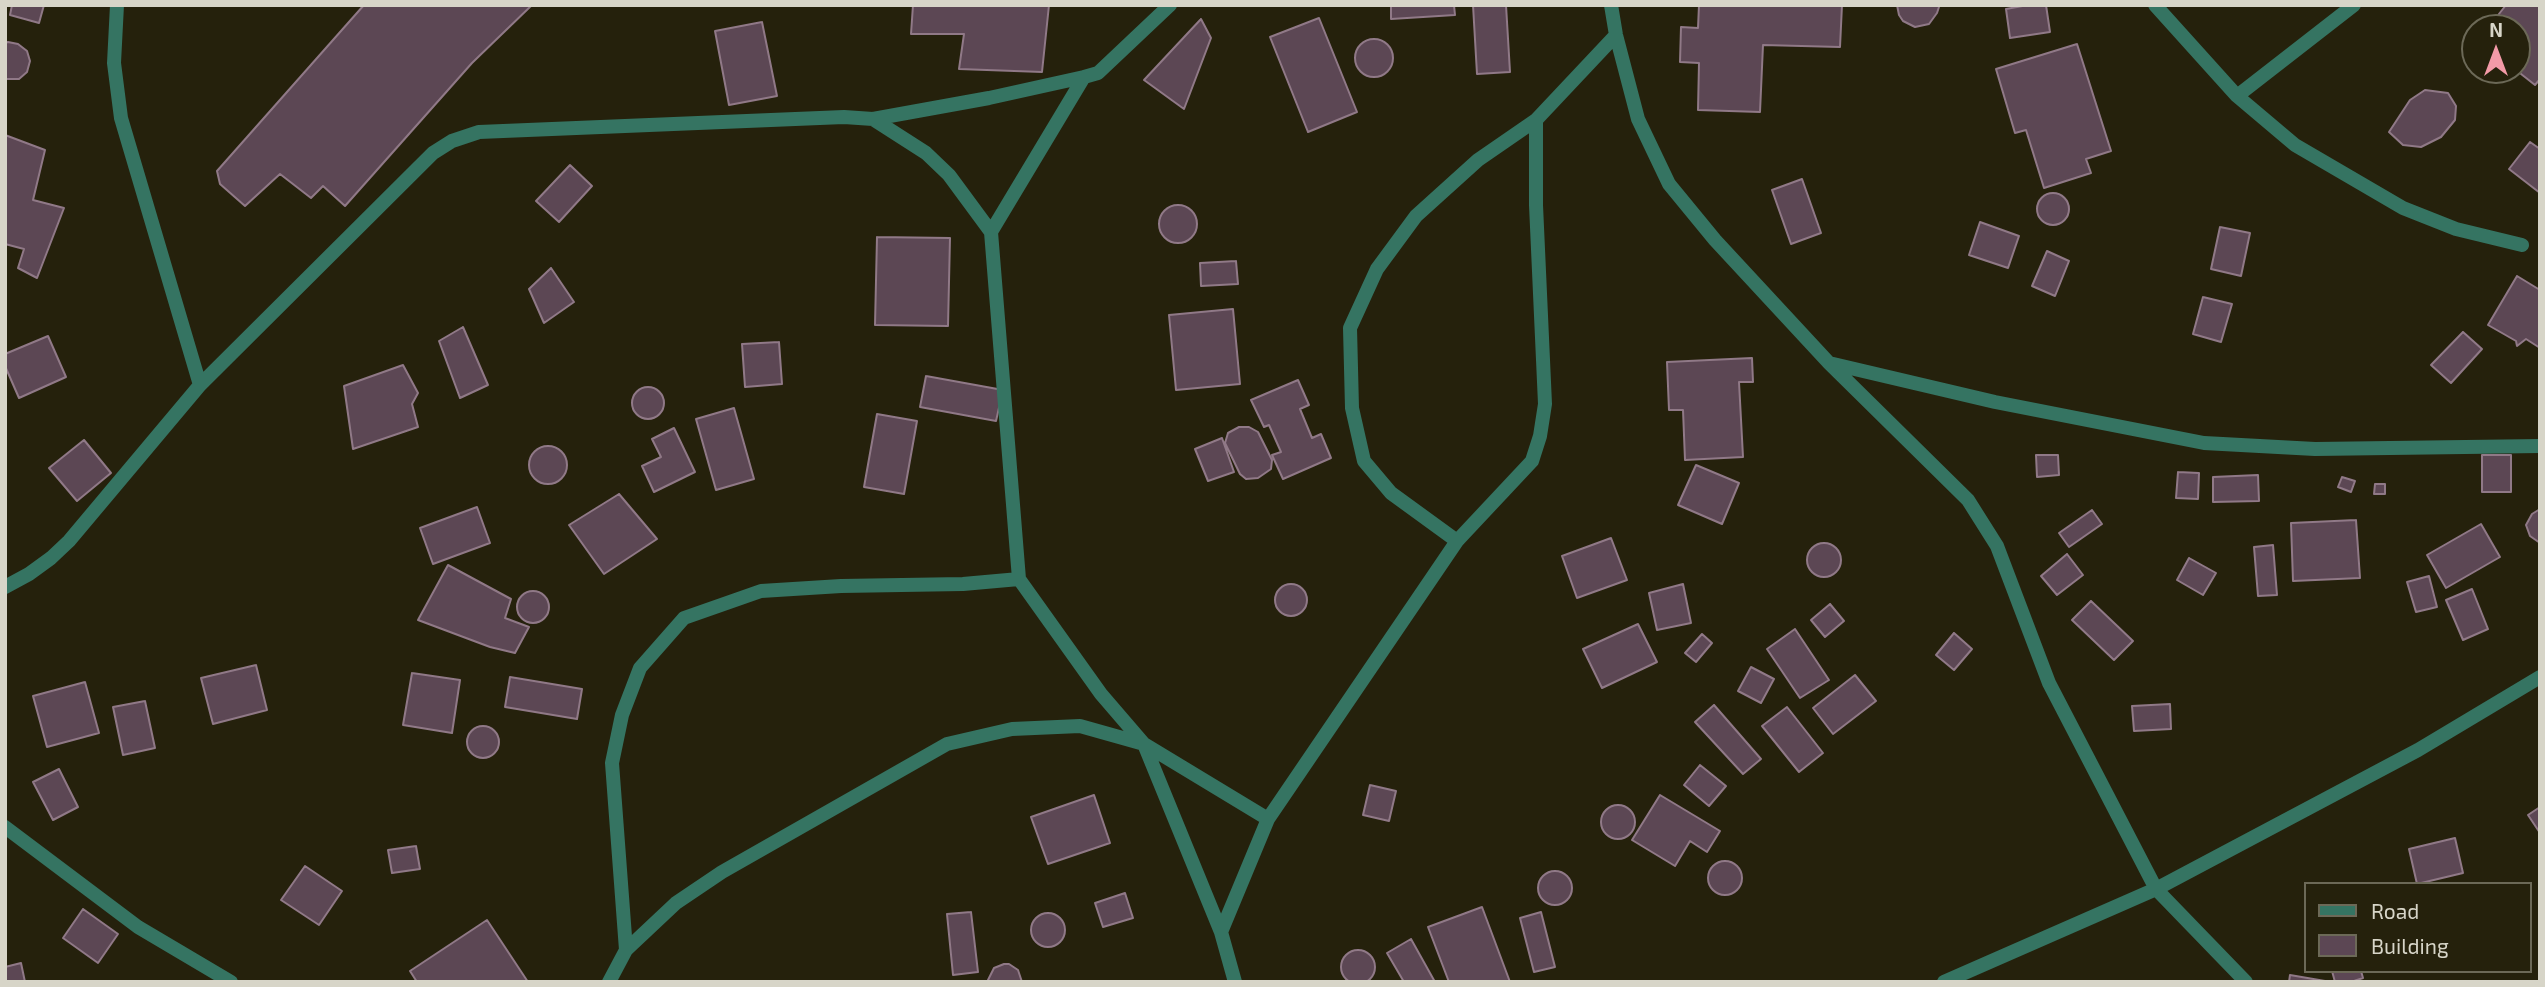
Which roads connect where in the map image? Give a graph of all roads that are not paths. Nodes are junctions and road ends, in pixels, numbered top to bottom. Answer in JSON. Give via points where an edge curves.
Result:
{"nodes":[{"id":1,"x":117,"y":5,"type":"edge"},
{"id":2,"x":1170,"y":5,"type":"edge"},
{"id":3,"x":1611,"y":5,"type":"edge"},
{"id":4,"x":2155,"y":5,"type":"edge"},
{"id":5,"x":2354,"y":5,"type":"edge"},
{"id":6,"x":1616,"y":35,"type":"junction"},
{"id":7,"x":1084,"y":77,"type":"junction"},
{"id":8,"x":2237,"y":96,"type":"junction"},
{"id":9,"x":873,"y":119,"type":"junction"},
{"id":10,"x":1536,"y":120,"type":"junction"},
{"id":11,"x":991,"y":232,"type":"junction"},
{"id":12,"x":2522,"y":245,"type":"dead end"},
{"id":13,"x":1829,"y":363,"type":"junction"},
{"id":14,"x":200,"y":385,"type":"junction"},
{"id":15,"x":2540,"y":446,"type":"edge"},
{"id":16,"x":1457,"y":541,"type":"junction"},
{"id":17,"x":1019,"y":579,"type":"junction"},
{"id":18,"x":5,"y":587,"type":"edge"},
{"id":19,"x":2540,"y":677,"type":"edge"},
{"id":20,"x":1144,"y":744,"type":"junction"},
{"id":21,"x":1268,"y":819,"type":"junction"},
{"id":22,"x":5,"y":827,"type":"edge"},
{"id":23,"x":2156,"y":889,"type":"junction"},
{"id":24,"x":1221,"y":932,"type":"junction"},
{"id":25,"x":626,"y":950,"type":"junction"},
{"id":26,"x":231,"y":982,"type":"edge"},
{"id":27,"x":609,"y":982,"type":"edge"},
{"id":28,"x":1235,"y":982,"type":"edge"},
{"id":29,"x":1944,"y":982,"type":"edge"},
{"id":30,"x":2246,"y":982,"type":"edge"}],
"edges":[{"from":1,"to":14,"type":"street","via":[[114,63],[121,118]]},
{"from":2,"to":7,"type":"street","via":[[1098,73]]},
{"from":3,"to":6,"type":"street"},
{"from":4,"to":8,"type":"street"},
{"from":5,"to":8,"type":"street"},
{"from":6,"to":10,"type":"street"},
{"from":6,"to":13,"type":"street","via":[[1638,119],[1669,184]]},
{"from":7,"to":9,"type":"street"},
{"from":7,"to":11,"type":"street"},
{"from":8,"to":12,"type":"street","via":[[2295,145],[2403,208],[2456,229]]},
{"from":9,"to":11,"type":"street","via":[[926,153],[949,175]]},
{"from":9,"to":14,"type":"street","via":[[479,132],[452,141],[433,153]]},
{"from":10,"to":16,"type":"street","via":[[1545,404],[1540,436],[1532,461]]},
{"from":10,"to":16,"type":"street","via":[[1478,160],[1416,216],[1377,269],[1350,328],[1352,408],[1364,461],[1391,493]]},
{"from":11,"to":17,"type":"street"},
{"from":13,"to":15,"type":"street","via":[[1995,402],[2204,443],[2315,449]]},
{"from":13,"to":23,"type":"street","via":[[1968,500],[1997,546],[2049,683]]},
{"from":14,"to":18,"type":"street","via":[[69,541]]},
{"from":16,"to":21,"type":"street"},
{"from":17,"to":20,"type":"street","via":[[1101,694]]},
{"from":17,"to":25,"type":"street","via":[[761,591],[684,618],[640,668],[622,715],[612,763]]},
{"from":19,"to":23,"type":"street","via":[[2418,750]]},
{"from":20,"to":21,"type":"street"},
{"from":20,"to":24,"type":"street"},
{"from":20,"to":25,"type":"street","via":[[1080,726],[1012,729],[947,744],[722,872],[676,903]]},
{"from":21,"to":24,"type":"street"},
{"from":22,"to":26,"type":"street","via":[[138,927]]},
{"from":23,"to":29,"type":"street"},
{"from":23,"to":30,"type":"street"},
{"from":24,"to":28,"type":"street"},
{"from":25,"to":27,"type":"street"}]}
